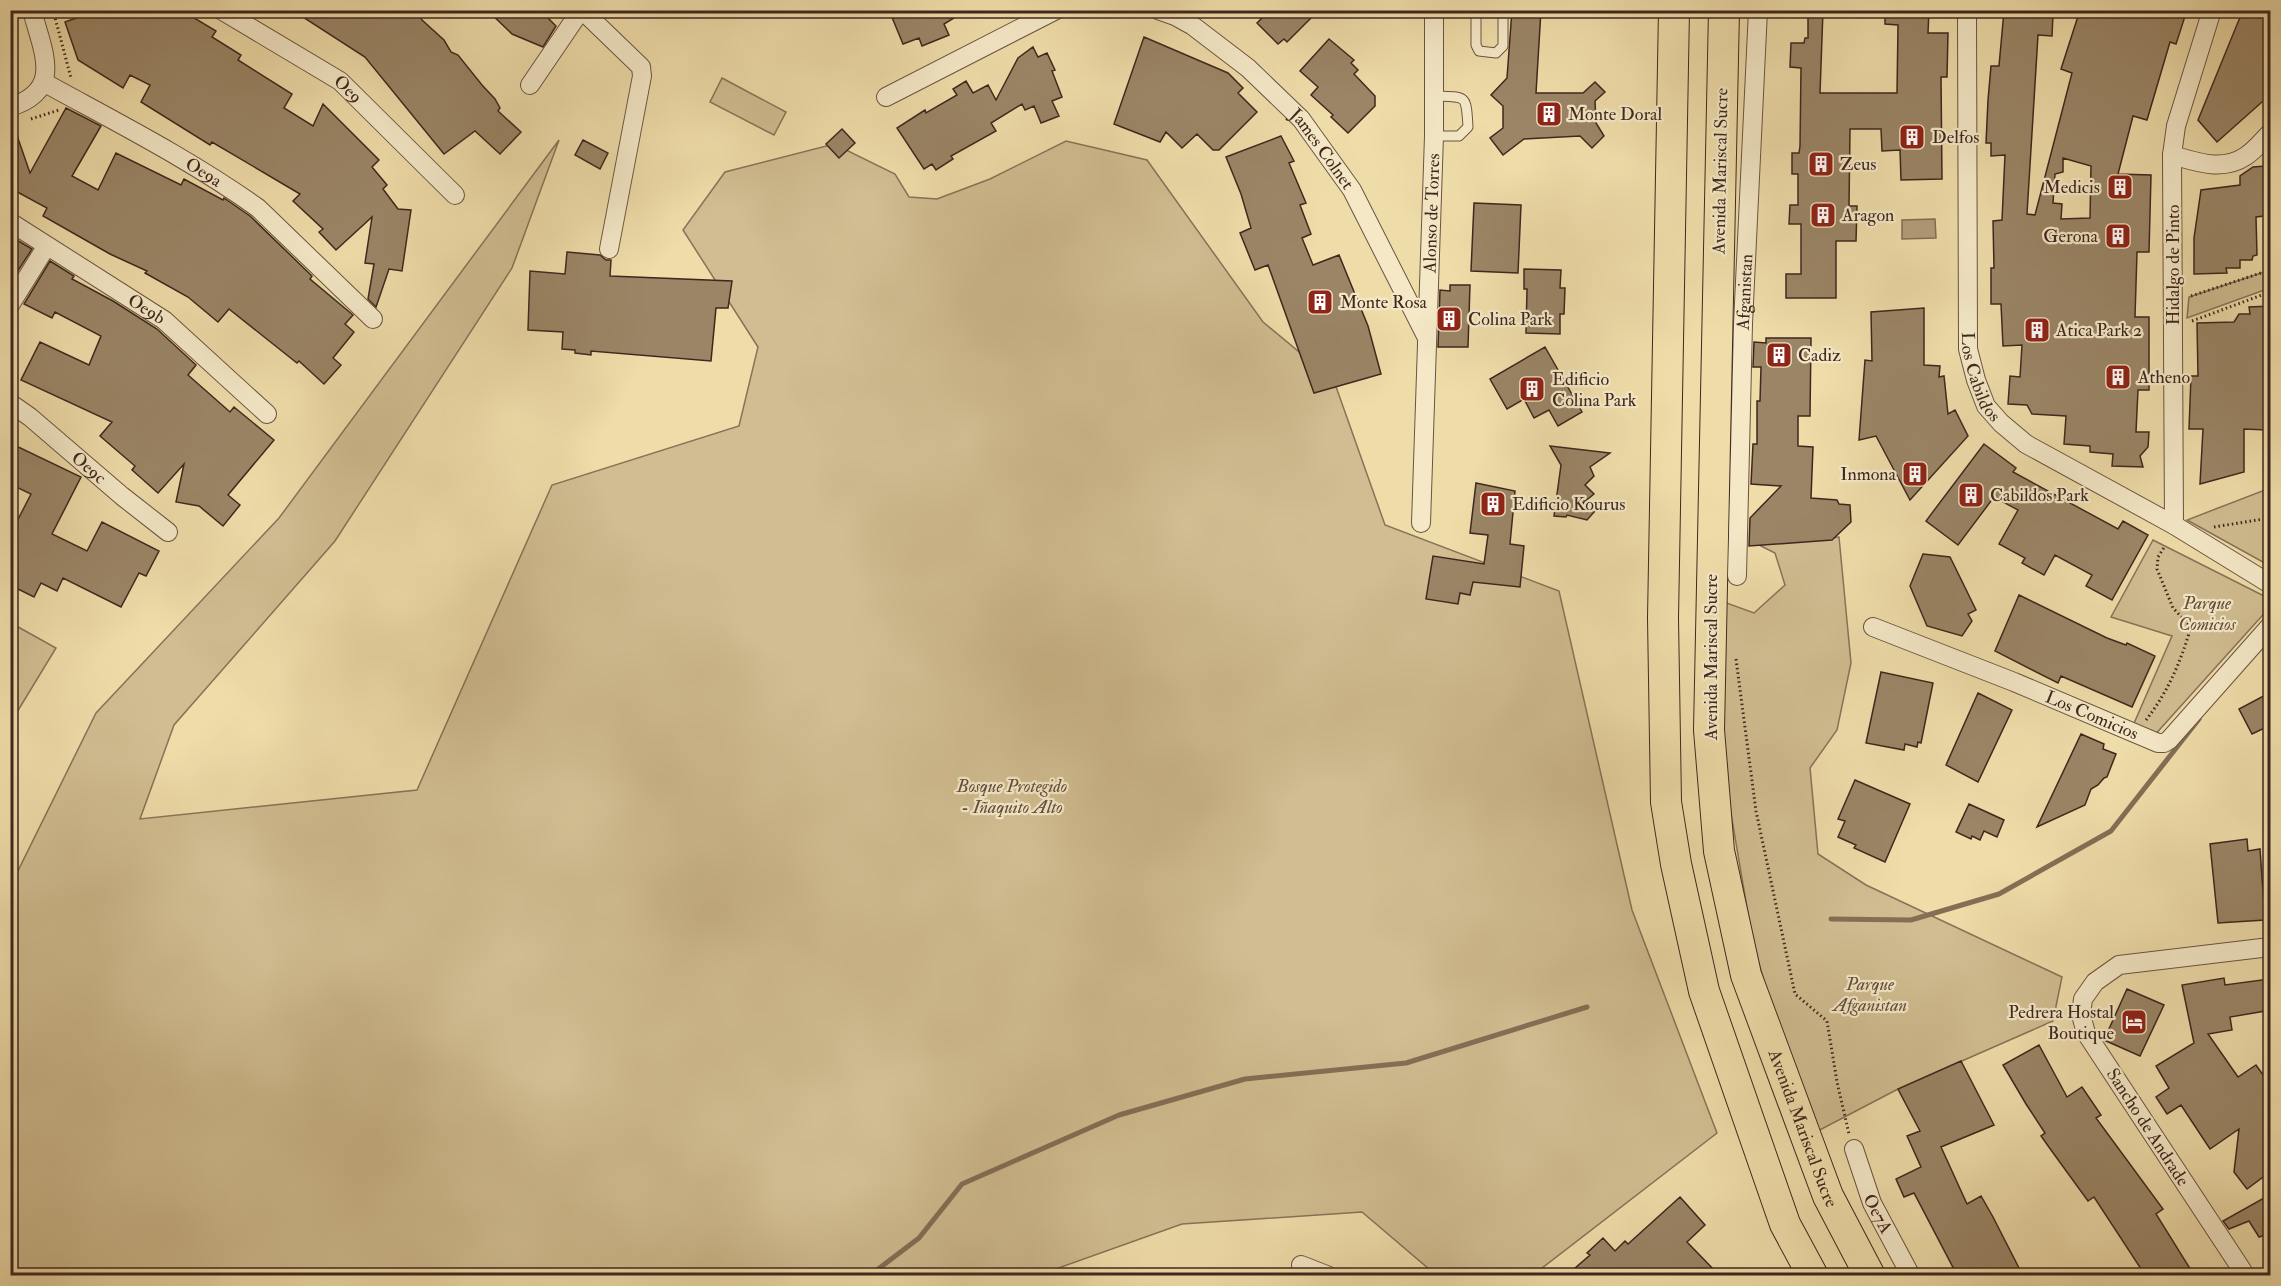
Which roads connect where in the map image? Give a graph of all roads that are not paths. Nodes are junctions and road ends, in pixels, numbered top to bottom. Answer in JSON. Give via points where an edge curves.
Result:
{"nodes":[{"id":1,"x":32,"y":10,"type":"edge"},
{"id":2,"x":221,"y":10,"type":"edge"},
{"id":3,"x":582,"y":10,"type":"edge"},
{"id":4,"x":1056,"y":10,"type":"edge"},
{"id":5,"x":1158,"y":10,"type":"edge"},
{"id":6,"x":1434,"y":10,"type":"edge"},
{"id":7,"x":1476,"y":10,"type":"edge"},
{"id":8,"x":1503,"y":10,"type":"edge"},
{"id":9,"x":1674,"y":10,"type":"edge"},
{"id":10,"x":1724,"y":10,"type":"edge"},
{"id":11,"x":1758,"y":10,"type":"edge"},
{"id":12,"x":1967,"y":10,"type":"edge"},
{"id":13,"x":2212,"y":10,"type":"edge"},
{"id":14,"x":45,"y":83,"type":"junction"},
{"id":15,"x":530,"y":85,"type":"dead end"},
{"id":16,"x":1435,"y":96,"type":"junction"},
{"id":17,"x":886,"y":98,"type":"dead end"},
{"id":18,"x":10,"y":107,"type":"edge"},
{"id":19,"x":2271,"y":133,"type":"edge"},
{"id":20,"x":1434,"y":136,"type":"junction"},
{"id":21,"x":2172,"y":155,"type":"junction"},
{"id":22,"x":454,"y":195,"type":"dead end"},
{"id":23,"x":10,"y":222,"type":"edge"},
{"id":24,"x":46,"y":247,"type":"junction"},
{"id":25,"x":609,"y":249,"type":"dead end"},
{"id":26,"x":10,"y":305,"type":"edge"},
{"id":27,"x":374,"y":319,"type":"dead end"},
{"id":28,"x":1427,"y":337,"type":"junction"},
{"id":29,"x":10,"y":403,"type":"edge"},
{"id":30,"x":267,"y":414,"type":"dead end"},
{"id":31,"x":1421,"y":523,"type":"dead end"},
{"id":32,"x":2174,"y":525,"type":"junction"},
{"id":33,"x":168,"y":532,"type":"dead end"},
{"id":34,"x":1737,"y":576,"type":"dead end"},
{"id":35,"x":2271,"y":584,"type":"edge"},
{"id":36,"x":2271,"y":626,"type":"edge"},
{"id":37,"x":1873,"y":627,"type":"dead end"},
{"id":38,"x":2271,"y":947,"type":"edge"},
{"id":39,"x":1854,"y":1149,"type":"road end"},
{"id":40,"x":1301,"y":1264,"type":"dead end"},
{"id":41,"x":2242,"y":1270,"type":"dead end"},
{"id":42,"x":1329,"y":1275,"type":"edge"},
{"id":43,"x":1813,"y":1275,"type":"edge"},
{"id":44,"x":1870,"y":1275,"type":"edge"},
{"id":45,"x":1911,"y":1275,"type":"edge"}],
"edges":[{"from":1,"to":14,"type":"street","via":[[47,69]]},
{"from":2,"to":22,"type":"street","name":"Oe9","via":[[340,81]]},
{"from":3,"to":15,"type":"street"},
{"from":3,"to":25,"type":"street","via":[[641,67]]},
{"from":4,"to":17,"type":"street"},
{"from":5,"to":28,"type":"street","name":"James Colnet","via":[[1193,26],[1259,76],[1301,119],[1352,190]]},
{"from":6,"to":16,"type":"street","name":"Alonso de Torres"},
{"from":7,"to":8,"type":"lane","via":[[1476,45],[1479,51],[1496,53],[1503,46]]},
{"from":9,"to":43,"type":"main road","via":[[1663,618],[1666,802],[1704,991],[1785,1224]]},
{"from":10,"to":44,"type":"main road","name":"Avenida Mariscal Sucre","via":[[1709,729],[1719,852],[1746,975],[1828,1196]]},
{"from":11,"to":34,"type":"street","name":"Afganistan","via":[[1743,324]]},
{"from":12,"to":32,"type":"street","name":"Los Cabildos","via":[[1968,349],[1982,397],[2001,423],[2026,444]]},
{"from":13,"to":21,"type":"street","name":"Hidalgo de Pinto","via":[[2176,126]]},
{"from":14,"to":18,"type":"street","via":[[31,99]]},
{"from":14,"to":27,"type":"street","name":"Oe9a","via":[[160,146],[258,208]]},
{"from":16,"to":20,"type":"street","name":"Alonso de Torres"},
{"from":16,"to":20,"type":"lane","via":[[1461,97],[1467,104],[1468,127],[1459,135]]},
{"from":19,"to":21,"type":"street","via":[[2246,156],[2225,165],[2206,165]]},
{"from":20,"to":28,"type":"street","name":"Alonso de Torres"},
{"from":21,"to":32,"type":"street","name":"Hidalgo de Pinto"},
{"from":23,"to":24,"type":"street","name":"Oe9b"},
{"from":24,"to":26,"type":"street"},
{"from":24,"to":30,"type":"street","name":"Oe9b","via":[[164,320]]},
{"from":28,"to":31,"type":"street","name":"Alonso de Torres"},
{"from":29,"to":33,"type":"street","name":"Oe9c"},
{"from":32,"to":35,"type":"street","name":"Los Cabildos"},
{"from":36,"to":37,"type":"street","name":"Los Comicios","via":[[2164,743]]},
{"from":38,"to":41,"type":"street","name":"Sancho de Andrade","via":[[2119,965],[2095,982],[2083,999],[2081,1016],[2086,1033]]},
{"from":39,"to":45,"type":"street","name":"Oe7A","via":[[1872,1203]]},
{"from":40,"to":42,"type":"street"}]}
